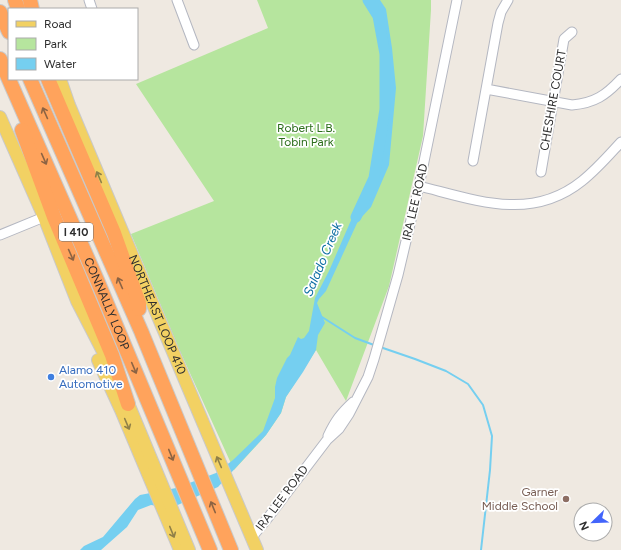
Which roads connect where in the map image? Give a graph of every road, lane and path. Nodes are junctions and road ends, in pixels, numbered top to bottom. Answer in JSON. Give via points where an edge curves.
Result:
{"nodes":[{"id":1,"x":177,"y":0,"type":"edge"},
{"id":2,"x":457,"y":0,"type":"edge"},
{"id":3,"x":508,"y":0,"type":"edge"},
{"id":4,"x":0,"y":12,"type":"edge"},
{"id":5,"x":8,"y":30,"type":"edge"},
{"id":6,"x":572,"y":32,"type":"dead end"},
{"id":7,"x":194,"y":45,"type":"dead end"},
{"id":8,"x":0,"y":60,"type":"edge"},
{"id":9,"x":8,"y":78,"type":"edge"},
{"id":10,"x":621,"y":79,"type":"edge"},
{"id":11,"x":9,"y":80,"type":"edge"},
{"id":12,"x":30,"y":80,"type":"edge"},
{"id":13,"x":48,"y":80,"type":"edge"},
{"id":14,"x":51,"y":80,"type":"edge"},
{"id":15,"x":60,"y":80,"type":"edge"},
{"id":16,"x":486,"y":89,"type":"junction"},
{"id":17,"x":553,"y":102,"type":"junction"},
{"id":18,"x":0,"y":117,"type":"edge"},
{"id":19,"x":67,"y":123,"type":"junction"},
{"id":20,"x":621,"y":142,"type":"edge"},
{"id":21,"x":473,"y":161,"type":"dead end"},
{"id":22,"x":541,"y":172,"type":"dead end"},
{"id":23,"x":419,"y":186,"type":"junction"},
{"id":24,"x":44,"y":217,"type":"junction"},
{"id":25,"x":0,"y":235,"type":"edge"},
{"id":26,"x":71,"y":284,"type":"junction"},
{"id":27,"x":141,"y":332,"type":"junction"},
{"id":28,"x":128,"y":404,"type":"junction"},
{"id":29,"x":252,"y":537,"type":"junction"},
{"id":30,"x":229,"y":547,"type":"edge"},
{"id":31,"x":180,"y":550,"type":"edge"},
{"id":32,"x":189,"y":550,"type":"edge"},
{"id":33,"x":210,"y":550,"type":"edge"},
{"id":34,"x":257,"y":550,"type":"edge"}],
"edges":[{"from":1,"to":7,"type":"street"},
{"from":2,"to":23,"type":"street","name":"IRA LEE ROAD"},
{"from":3,"to":16,"type":"street","via":[[498,23]]},
{"from":4,"to":5,"type":"highway"},
{"from":6,"to":17,"type":"street","name":"CHESHIRE COURT","via":[[564,39]]},
{"from":8,"to":9,"type":"highway","name":"CONNALLY LOOP","number":"I 410","one_way":true},
{"from":8,"to":28,"type":"highway","one_way":true,"via":[[39,177],[112,355]]},
{"from":10,"to":17,"type":"street","via":[[608,93],[589,102],[572,105]]},
{"from":11,"to":33,"type":"highway","name":"CONNALLY LOOP","number":"I 410","one_way":true,"via":[[94,273]]},
{"from":27,"to":12,"type":"highway","name":"CONNALLY LOOP","number":"I 410","one_way":true},
{"from":13,"to":19,"type":"highway"},
{"from":14,"to":19,"type":"highway"},
{"from":29,"to":15,"type":"main road","name":"NORTHEAST LOOP 410","one_way":true},
{"from":16,"to":17,"type":"street"},
{"from":16,"to":21,"type":"street"},
{"from":17,"to":22,"type":"street","name":"CHESHIRE COURT"},
{"from":18,"to":24,"type":"main road"},
{"from":19,"to":27,"type":"highway","via":[[128,271],[139,303]]},
{"from":20,"to":23,"type":"street","via":[[581,182],[564,193],[534,204],[491,204]]},
{"from":23,"to":29,"type":"street","name":"IRA LEE ROAD","via":[[398,275],[368,376],[339,429],[308,463]]},
{"from":24,"to":25,"type":"street"},
{"from":24,"to":26,"type":"main road"},
{"from":26,"to":28,"type":"main road"},
{"from":26,"to":31,"type":"main road","one_way":true,"via":[[97,358]]},
{"from":30,"to":27,"type":"highway","name":"CONNALLY LOOP","number":"I 410","one_way":true},
{"from":28,"to":32,"type":"main road"},
{"from":29,"to":34,"type":"main road","name":"NORTHEAST LOOP 410"}]}
